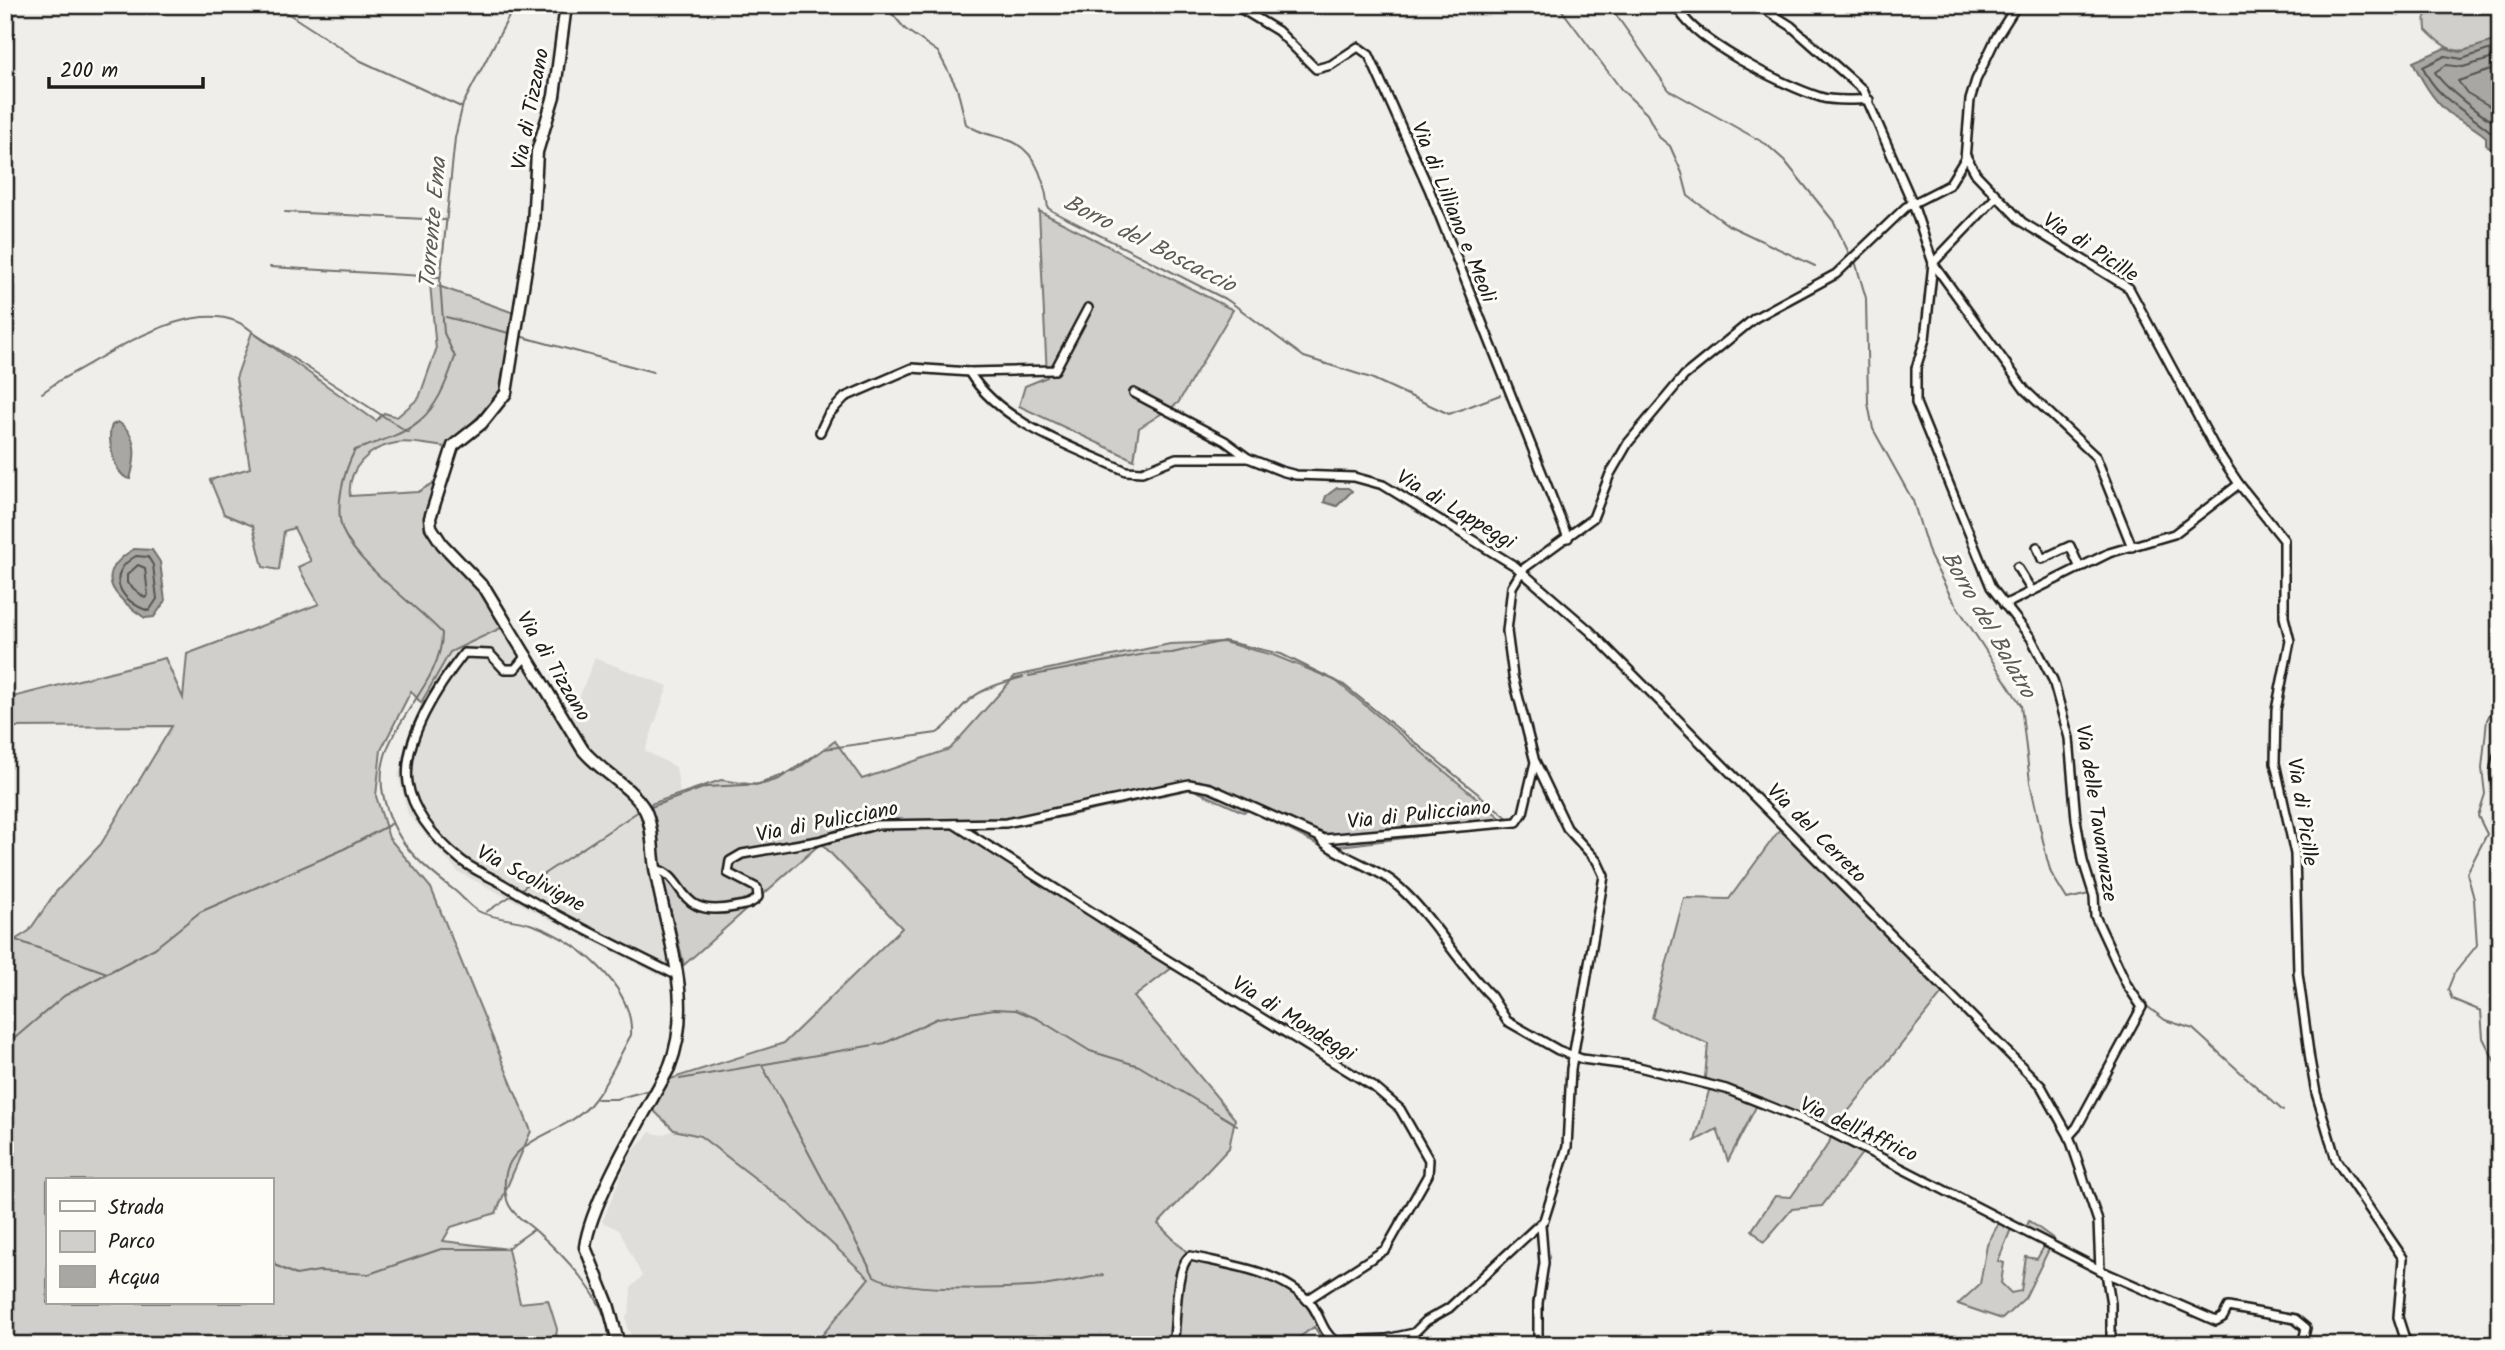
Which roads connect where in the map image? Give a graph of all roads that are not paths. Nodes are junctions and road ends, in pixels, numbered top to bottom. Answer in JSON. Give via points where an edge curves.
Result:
{"nodes":[{"id":1,"x":566,"y":5,"type":"edge"},
{"id":2,"x":1235,"y":5,"type":"edge"},
{"id":3,"x":1677,"y":5,"type":"edge"},
{"id":4,"x":1758,"y":5,"type":"edge"},
{"id":5,"x":2017,"y":5,"type":"edge"},
{"id":6,"x":1869,"y":100,"type":"junction"},
{"id":7,"x":1965,"y":156,"type":"junction"},
{"id":8,"x":1962,"y":168,"type":"junction"},
{"id":9,"x":1976,"y":174,"type":"junction"},
{"id":10,"x":1997,"y":196,"type":"junction"},
{"id":11,"x":1913,"y":204,"type":"junction"},
{"id":12,"x":1933,"y":263,"type":"junction"},
{"id":13,"x":1088,"y":308,"type":"dead end"},
{"id":14,"x":969,"y":372,"type":"junction"},
{"id":15,"x":1134,"y":393,"type":"dead end"},
{"id":16,"x":820,"y":432,"type":"dead end"},
{"id":17,"x":1248,"y":458,"type":"junction"},
{"id":18,"x":2239,"y":484,"type":"junction"},
{"id":19,"x":1568,"y":538,"type":"junction"},
{"id":20,"x":2037,"y":547,"type":"dead end"},
{"id":21,"x":2132,"y":547,"type":"junction"},
{"id":22,"x":2017,"y":567,"type":"dead end"},
{"id":23,"x":2080,"y":568,"type":"junction"},
{"id":24,"x":1521,"y":571,"type":"junction"},
{"id":25,"x":2032,"y":591,"type":"junction"},
{"id":26,"x":2004,"y":605,"type":"junction"},
{"id":27,"x":527,"y":655,"type":"junction"},
{"id":28,"x":2500,"y":751,"type":"edge"},
{"id":29,"x":1535,"y":762,"type":"junction"},
{"id":30,"x":2500,"y":789,"type":"edge"},
{"id":31,"x":953,"y":823,"type":"junction"},
{"id":32,"x":1320,"y":838,"type":"junction"},
{"id":33,"x":655,"y":869,"type":"junction"},
{"id":34,"x":678,"y":972,"type":"junction"},
{"id":35,"x":1575,"y":1045,"type":"junction"},
{"id":36,"x":1558,"y":1050,"type":"junction"},
{"id":37,"x":1573,"y":1056,"type":"junction"},
{"id":38,"x":1589,"y":1060,"type":"junction"},
{"id":39,"x":1571,"y":1069,"type":"junction"},
{"id":40,"x":2069,"y":1136,"type":"junction"},
{"id":41,"x":1541,"y":1225,"type":"junction"},
{"id":42,"x":2103,"y":1271,"type":"junction"},
{"id":43,"x":1307,"y":1300,"type":"junction"},
{"id":44,"x":619,"y":1345,"type":"edge"},
{"id":45,"x":1173,"y":1345,"type":"edge"},
{"id":46,"x":1538,"y":1345,"type":"edge"},
{"id":47,"x":2111,"y":1345,"type":"edge"},
{"id":48,"x":2302,"y":1345,"type":"edge"},
{"id":49,"x":2407,"y":1345,"type":"edge"}],
"edges":[{"from":1,"to":27,"type":"main road","name":"Via di Tizzano","via":[[554,96],[537,152],[533,225],[506,393],[482,423],[453,446],[430,517],[442,544],[480,581]]},
{"from":2,"to":19,"type":"street","name":"Via di Lilliano e Meoli","via":[[1278,32],[1316,69],[1358,47],[1369,55],[1429,189]]},
{"from":3,"to":6,"type":"street","via":[[1681,18],[1761,72],[1822,98]]},
{"from":4,"to":6,"type":"street","name":"Via delle Tavarnuzze","via":[[1791,26],[1851,77]]},
{"from":5,"to":7,"type":"street","via":[[1976,80]]},
{"from":6,"to":11,"type":"street","name":"Via delle Tavarnuzze"},
{"from":7,"to":8,"type":"street"},
{"from":7,"to":9,"type":"street","name":"Via di Picille"},
{"from":8,"to":9,"type":"street","name":"Via di Picille"},
{"from":8,"to":11,"type":"street","via":[[1944,190]]},
{"from":9,"to":10,"type":"street","name":"Via di Picille"},
{"from":10,"to":12,"type":"street"},
{"from":10,"to":18,"type":"street","name":"Via di Picille","via":[[2032,230],[2129,288]]},
{"from":11,"to":12,"type":"street","name":"Via delle Tavarnuzze"},
{"from":11,"to":19,"type":"street","via":[[1836,274],[1755,318],[1680,380],[1624,449],[1594,516]]},
{"from":12,"to":21,"type":"street","via":[[2025,390],[2092,452]]},
{"from":12,"to":26,"type":"street","name":"Via delle Tavarnuzze","via":[[1928,320],[1916,368],[1916,403],[1991,587]]},
{"from":13,"to":14,"type":"street","via":[[1055,370]]},
{"from":14,"to":16,"type":"street","via":[[912,368],[845,397]]},
{"from":14,"to":17,"type":"street","name":"Via di Lappeggi","via":[[980,388],[1014,416],[1126,471],[1142,472],[1176,458]]},
{"from":15,"to":17,"type":"street","name":"Via di Lappeggi"},
{"from":17,"to":24,"type":"street","name":"Via di Lappeggi","via":[[1296,475],[1354,477],[1383,485]]},
{"from":18,"to":21,"type":"street","via":[[2174,534]]},
{"from":18,"to":49,"type":"street","name":"Via di Picille","via":[[2285,544],[2284,617],[2290,641],[2276,710],[2275,763],[2295,854],[2298,973],[2316,1093],[2336,1160],[2401,1253],[2398,1317]]},
{"from":19,"to":24,"type":"street"},
{"from":20,"to":23,"type":"street","via":[[2042,559],[2070,545]]},
{"from":21,"to":23,"type":"street"},
{"from":22,"to":25,"type":"street"},
{"from":23,"to":25,"type":"street"},
{"from":24,"to":29,"type":"street","name":"Via di Pulicciano","via":[[1511,591],[1507,642]]},
{"from":24,"to":40,"type":"street","name":"Via del Cerreto","via":[[1626,667],[2031,1077],[2052,1102]]},
{"from":25,"to":26,"type":"street"},
{"from":26,"to":40,"type":"street","name":"Via delle Tavarnuzze","via":[[2043,657],[2059,695],[2095,916],[2141,1007]]},
{"from":27,"to":33,"type":"main road","name":"Via di Tizzano","via":[[583,750],[644,809]]},
{"from":27,"to":34,"type":"street","name":"Via Scolivigne","via":[[515,669],[504,669],[490,654],[464,653],[448,674],[422,715],[411,758],[408,782],[418,810],[437,839],[463,863],[618,946]]},
{"from":28,"to":30,"type":"street","via":[[2495,780]]},
{"from":29,"to":32,"type":"street","name":"Via di Pulicciano","via":[[1522,813],[1515,823]]},
{"from":29,"to":35,"type":"street","via":[[1567,828],[1597,861],[1604,876]]},
{"from":31,"to":32,"type":"street","name":"Via di Pulicciano","via":[[1014,822],[1194,784]]},
{"from":31,"to":33,"type":"street","name":"Via di Pulicciano","via":[[875,825],[737,856],[728,864],[728,873],[757,888],[758,897],[752,904],[716,911],[694,904]]},
{"from":31,"to":43,"type":"street","name":"Via di Mondeggi","via":[[1374,1087],[1400,1109],[1429,1160],[1428,1175],[1386,1250]]},
{"from":32,"to":36,"type":"street","via":[[1326,847],[1392,881],[1491,996],[1501,1016]]},
{"from":33,"to":34,"type":"main road","name":"Via di Tizzano"},
{"from":34,"to":44,"type":"main road","name":"Via di Tizzano","via":[[677,1047],[602,1197],[586,1239]]},
{"from":35,"to":37,"type":"street"},
{"from":35,"to":38,"type":"street"},
{"from":36,"to":37,"type":"street"},
{"from":36,"to":39,"type":"street"},
{"from":37,"to":38,"type":"street","name":"Via dell'Affrico"},
{"from":37,"to":39,"type":"street"},
{"from":38,"to":42,"type":"street","name":"Via dell'Affrico","via":[[1703,1081],[1821,1127]]},
{"from":39,"to":41,"type":"street","via":[[1567,1146]]},
{"from":40,"to":42,"type":"street","via":[[2098,1221]]},
{"from":41,"to":43,"type":"street","via":[[1449,1308],[1414,1333],[1335,1341]]},
{"from":41,"to":46,"type":"street","via":[[1544,1263]]},
{"from":42,"to":47,"type":"street","via":[[2111,1304]]},
{"from":42,"to":48,"type":"street","name":"Via dell'Affrico","via":[[2216,1321],[2228,1307],[2295,1319],[2306,1328]]},
{"from":43,"to":45,"type":"street","via":[[1256,1271],[1190,1256],[1180,1276]]}]}
